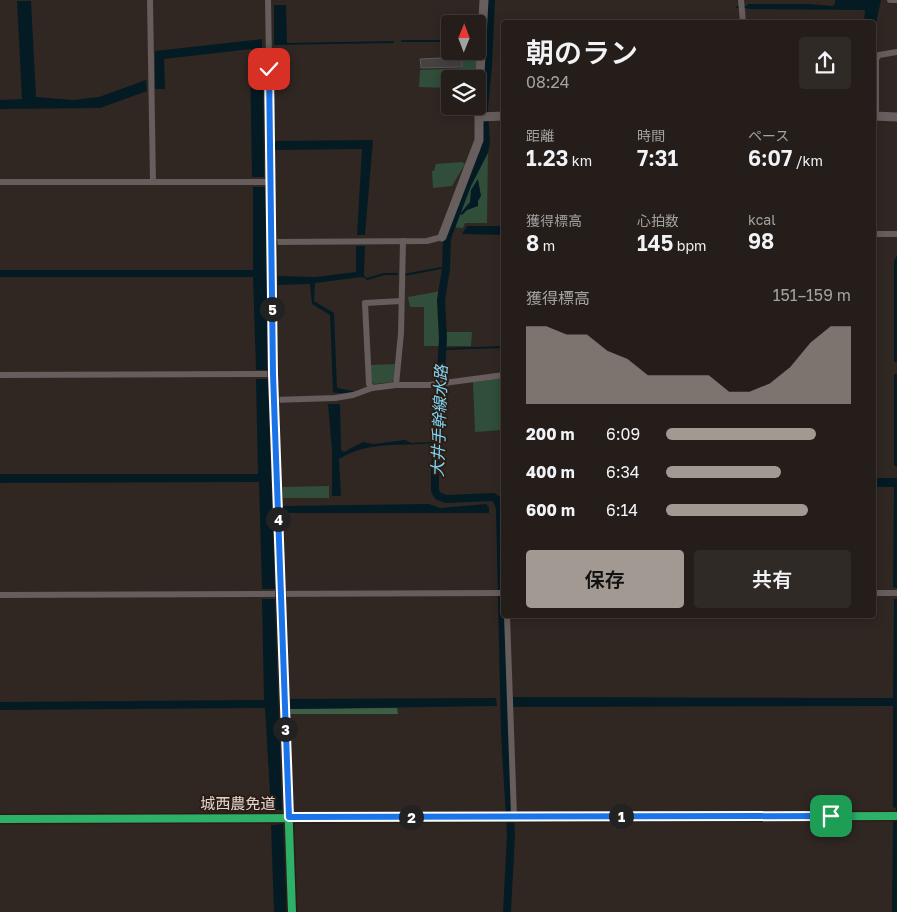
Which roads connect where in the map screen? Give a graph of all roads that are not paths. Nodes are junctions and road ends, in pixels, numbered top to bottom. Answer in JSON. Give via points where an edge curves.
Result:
{"nodes":[{"id":1,"x":150,"y":0,"type":"edge"},
{"id":2,"x":268,"y":0,"type":"edge"},
{"id":3,"x":484,"y":0,"type":"edge"},
{"id":4,"x":890,"y":0,"type":"edge"},
{"id":5,"x":897,"y":0,"type":"edge"},
{"id":6,"x":741,"y":5,"type":"edge"},
{"id":7,"x":743,"y":20,"type":"edge"},
{"id":8,"x":897,"y":52,"type":"edge"},
{"id":9,"x":876,"y":61,"type":"edge"},
{"id":10,"x":501,"y":116,"type":"edge"},
{"id":11,"x":876,"y":116,"type":"edge"},
{"id":12,"x":483,"y":117,"type":"junction"},
{"id":13,"x":897,"y":117,"type":"edge"},
{"id":14,"x":0,"y":182,"type":"edge"},
{"id":15,"x":153,"y":182,"type":"junction"},
{"id":16,"x":270,"y":182,"type":"junction"},
{"id":17,"x":876,"y":234,"type":"edge"},
{"id":18,"x":897,"y":234,"type":"edge"},
{"id":19,"x":442,"y":237,"type":"joint"},
{"id":20,"x":403,"y":241,"type":"junction"},
{"id":21,"x":272,"y":242,"type":"junction"},
{"id":22,"x":401,"y":301,"type":"junction"},
{"id":23,"x":273,"y":374,"type":"junction"},
{"id":24,"x":0,"y":375,"type":"edge"},
{"id":25,"x":501,"y":375,"type":"edge"},
{"id":26,"x":396,"y":385,"type":"junction"},
{"id":27,"x":372,"y":388,"type":"junction"},
{"id":28,"x":274,"y":400,"type":"junction"},
{"id":29,"x":501,"y":502,"type":"edge"},
{"id":30,"x":495,"y":505,"type":"dead end"},
{"id":31,"x":501,"y":593,"type":"edge"},
{"id":32,"x":876,"y":593,"type":"edge"},
{"id":33,"x":896,"y":593,"type":"edge"},
{"id":34,"x":280,"y":594,"type":"junction"},
{"id":35,"x":0,"y":595,"type":"edge"},
{"id":36,"x":507,"y":618,"type":"edge"},
{"id":37,"x":510,"y":816,"type":"junction"},
{"id":38,"x":896,"y":816,"type":"edge"},
{"id":39,"x":289,"y":817,"type":"junction"},
{"id":40,"x":0,"y":820,"type":"edge"},
{"id":41,"x":292,"y":912,"type":"edge"}],
"edges":[{"from":1,"to":15,"type":"street"},
{"from":2,"to":16,"type":"street"},
{"from":3,"to":12,"type":"street"},
{"from":4,"to":5,"type":"street"},
{"from":6,"to":7,"type":"street"},
{"from":8,"to":9,"type":"street","via":[[879,55]]},
{"from":10,"to":12,"type":"street"},
{"from":11,"to":13,"type":"street"},
{"from":12,"to":19,"type":"street","via":[[476,152]]},
{"from":14,"to":15,"type":"street"},
{"from":15,"to":16,"type":"street"},
{"from":16,"to":21,"type":"street"},
{"from":17,"to":18,"type":"street"},
{"from":19,"to":20,"type":"street"},
{"from":20,"to":21,"type":"street"},
{"from":20,"to":22,"type":"street"},
{"from":21,"to":23,"type":"street"},
{"from":22,"to":26,"type":"street"},
{"from":22,"to":27,"type":"street","via":[[365,303],[369,384]]},
{"from":23,"to":24,"type":"street"},
{"from":23,"to":28,"type":"street"},
{"from":25,"to":26,"type":"street","via":[[440,384]]},
{"from":26,"to":27,"type":"street"},
{"from":27,"to":28,"type":"street","via":[[335,398]]},
{"from":28,"to":34,"type":"street"},
{"from":29,"to":30,"type":"street"},
{"from":31,"to":34,"type":"street"},
{"from":32,"to":33,"type":"street"},
{"from":34,"to":35,"type":"street"},
{"from":34,"to":39,"type":"street"},
{"from":36,"to":37,"type":"street"},
{"from":37,"to":38,"type":"street","name":"城西農免道"},
{"from":37,"to":39,"type":"street","name":"城西農免道"},
{"from":39,"to":40,"type":"street","name":"城西農免道"},
{"from":39,"to":41,"type":"street"}]}
